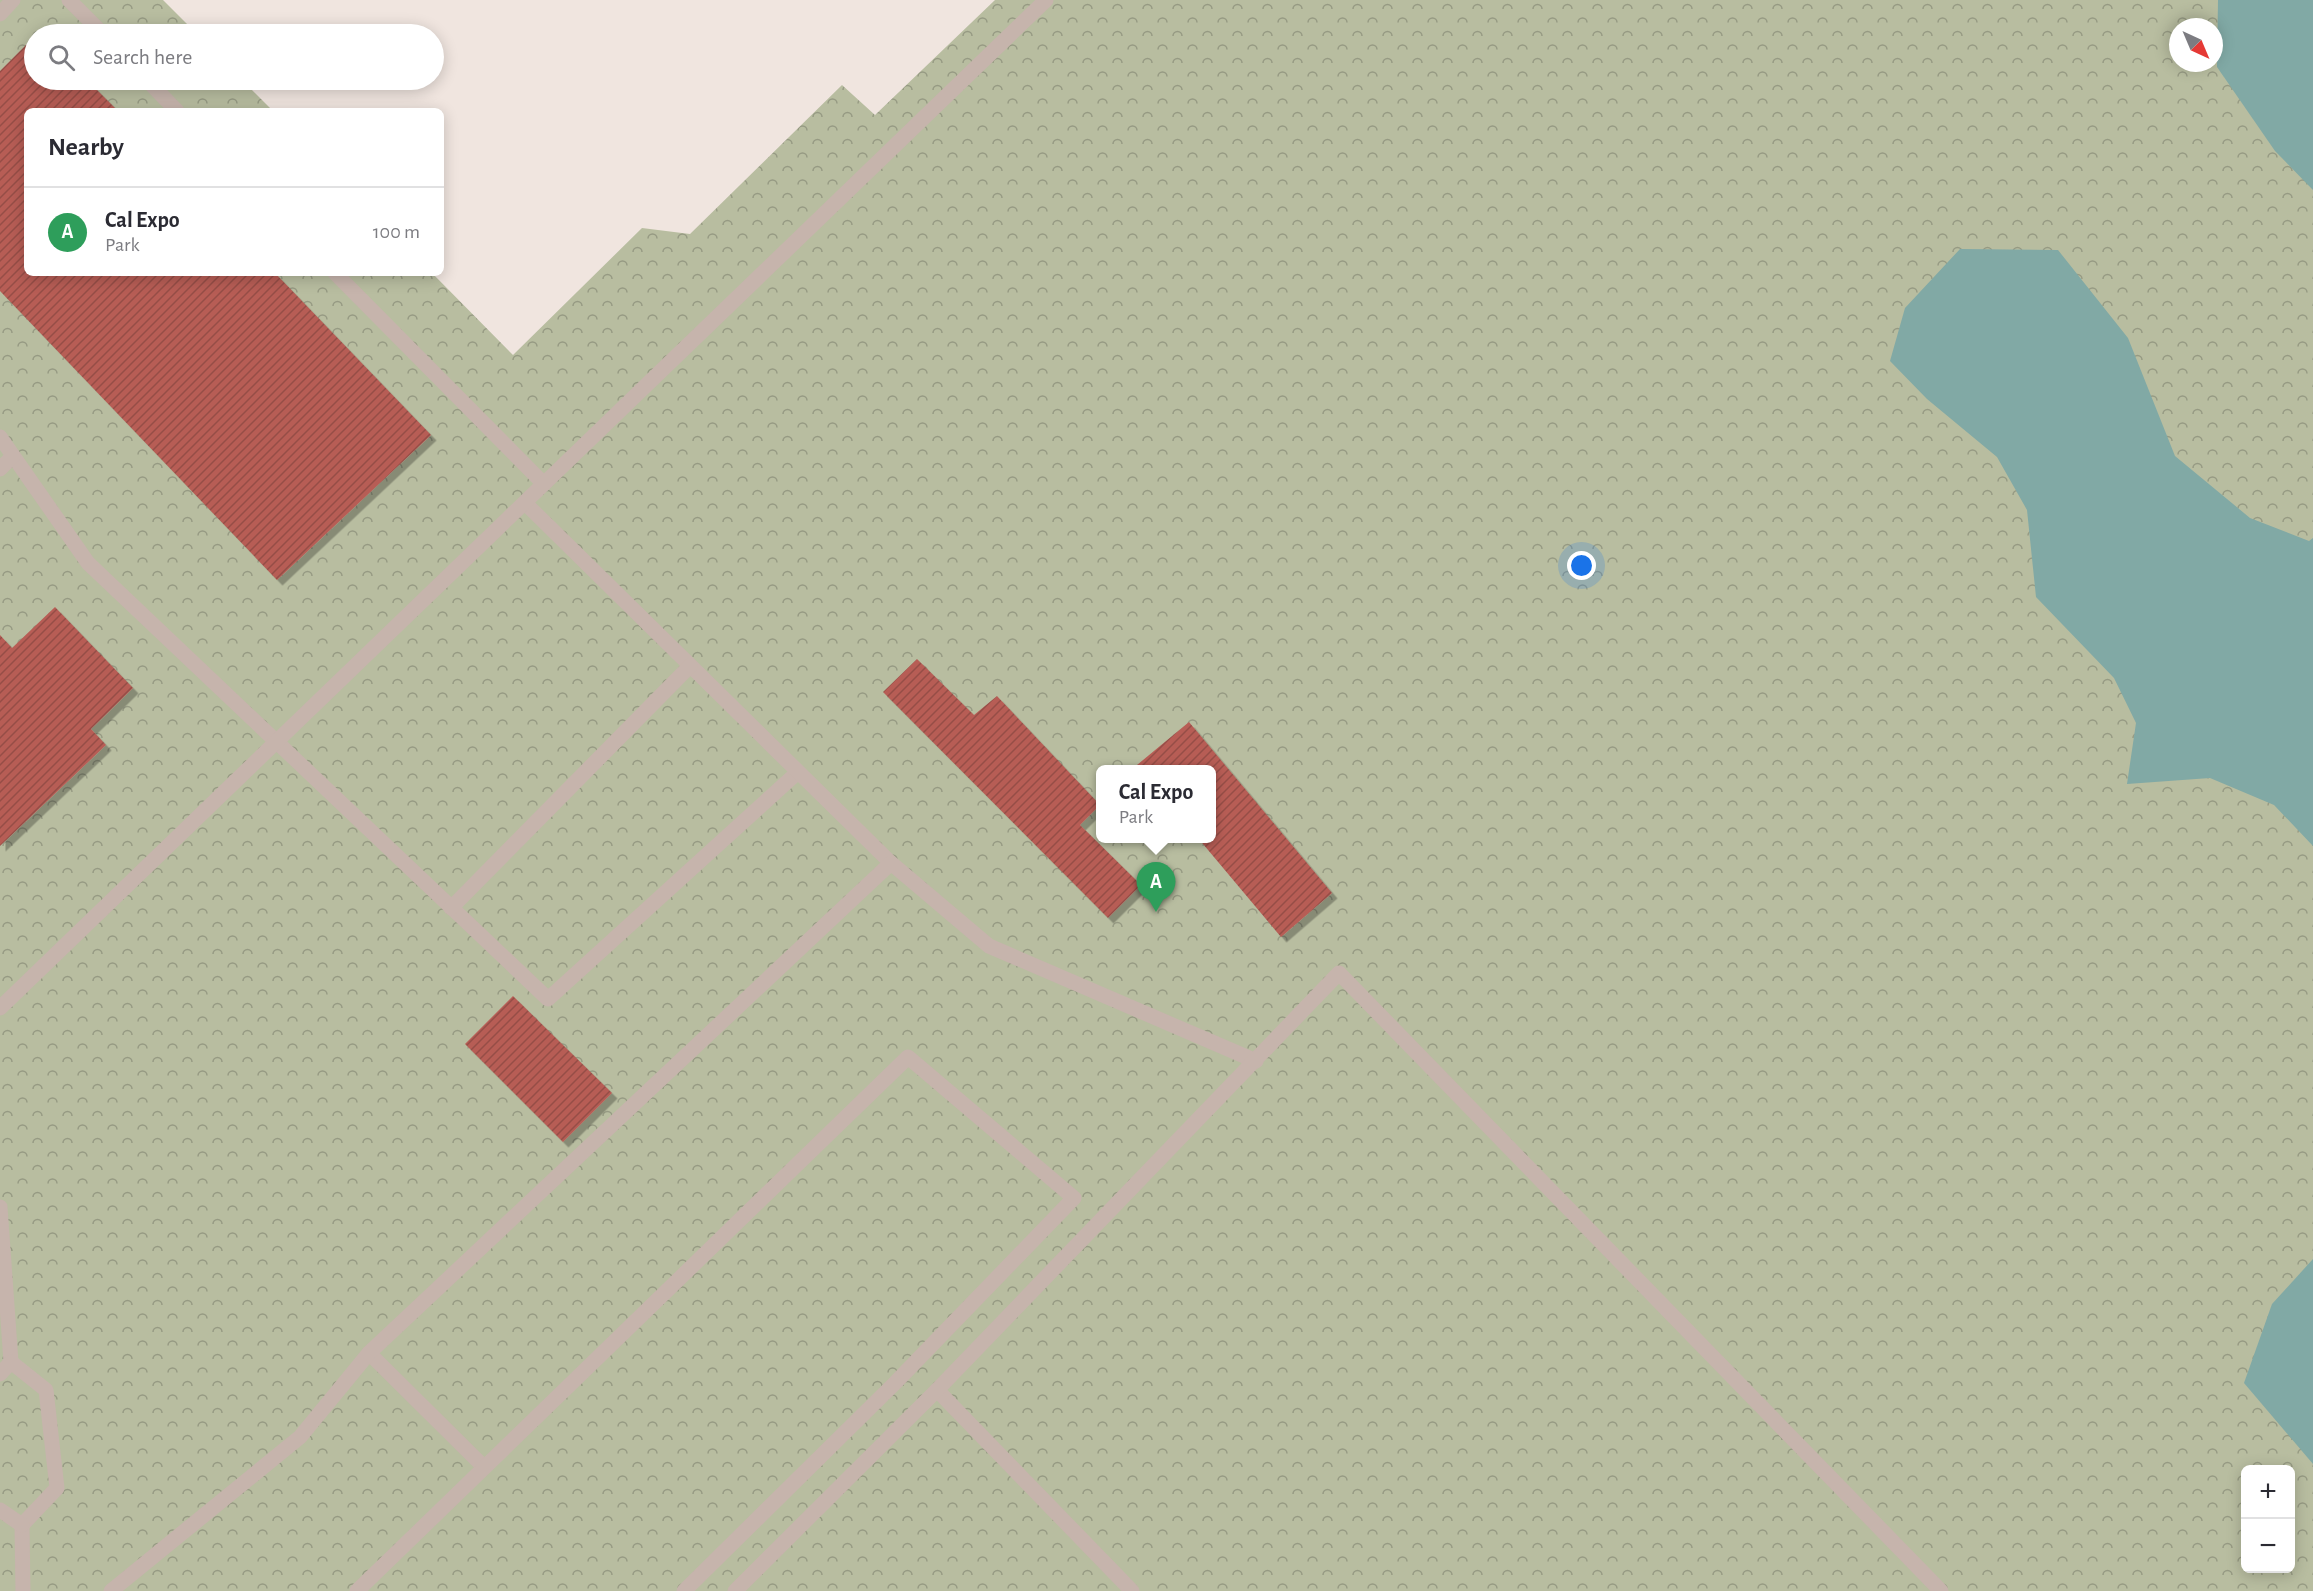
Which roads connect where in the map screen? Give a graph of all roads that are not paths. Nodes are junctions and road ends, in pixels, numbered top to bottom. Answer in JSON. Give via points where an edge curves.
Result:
{"nodes":[{"id":1,"x":13,"y":0,"type":"edge"},
{"id":2,"x":69,"y":0,"type":"edge"},
{"id":3,"x":1046,"y":0,"type":"edge"},
{"id":4,"x":0,"y":14,"type":"edge"},
{"id":5,"x":93,"y":24,"type":"edge"},
{"id":6,"x":157,"y":90,"type":"edge"},
{"id":7,"x":174,"y":108,"type":"edge"},
{"id":8,"x":338,"y":276,"type":"edge"},
{"id":9,"x":0,"y":437,"type":"edge"},
{"id":10,"x":13,"y":456,"type":"junction"},
{"id":11,"x":0,"y":469,"type":"edge"},
{"id":12,"x":544,"y":484,"type":"junction"},
{"id":13,"x":525,"y":503,"type":"junction"},
{"id":14,"x":690,"y":666,"type":"junction"},
{"id":15,"x":276,"y":742,"type":"junction"},
{"id":16,"x":798,"y":772,"type":"junction"},
{"id":17,"x":891,"y":863,"type":"junction"},
{"id":18,"x":452,"y":909,"type":"junction"},
{"id":19,"x":0,"y":1008,"type":"edge"},
{"id":20,"x":1256,"y":1061,"type":"junction"},
{"id":21,"x":0,"y":1208,"type":"edge"},
{"id":22,"x":369,"y":1353,"type":"junction"},
{"id":23,"x":5,"y":1368,"type":"edge"},
{"id":24,"x":938,"y":1390,"type":"junction"},
{"id":25,"x":484,"y":1467,"type":"junction"},
{"id":26,"x":0,"y":1510,"type":"edge"},
{"id":27,"x":22,"y":1525,"type":"junction"},
{"id":28,"x":23,"y":1591,"type":"edge"},
{"id":29,"x":111,"y":1591,"type":"edge"},
{"id":30,"x":357,"y":1591,"type":"edge"},
{"id":31,"x":684,"y":1591,"type":"edge"},
{"id":32,"x":735,"y":1591,"type":"edge"},
{"id":33,"x":1132,"y":1591,"type":"edge"},
{"id":34,"x":1941,"y":1591,"type":"edge"}],
"edges":[{"from":1,"to":4,"type":"lane"},
{"from":2,"to":5,"type":"lane"},
{"from":3,"to":12,"type":"lane"},
{"from":6,"to":7,"type":"lane"},
{"from":8,"to":12,"type":"lane"},
{"from":9,"to":10,"type":"lane"},
{"from":10,"to":11,"type":"lane"},
{"from":10,"to":15,"type":"lane","via":[[88,562]]},
{"from":12,"to":13,"type":"lane"},
{"from":13,"to":14,"type":"lane"},
{"from":13,"to":15,"type":"lane"},
{"from":14,"to":16,"type":"lane"},
{"from":14,"to":18,"type":"lane"},
{"from":15,"to":18,"type":"lane"},
{"from":15,"to":19,"type":"lane"},
{"from":16,"to":17,"type":"lane"},
{"from":16,"to":18,"type":"lane","via":[[548,999]]},
{"from":17,"to":20,"type":"lane","via":[[989,946]]},
{"from":17,"to":22,"type":"lane"},
{"from":20,"to":24,"type":"lane"},
{"from":20,"to":34,"type":"lane","via":[[1339,973]]},
{"from":21,"to":23,"type":"lane"},
{"from":22,"to":25,"type":"lane"},
{"from":22,"to":29,"type":"lane","via":[[300,1437]]},
{"from":23,"to":27,"type":"lane","via":[[46,1390],[57,1488]]},
{"from":24,"to":32,"type":"lane"},
{"from":24,"to":33,"type":"lane"},
{"from":25,"to":30,"type":"lane"},
{"from":25,"to":31,"type":"lane","via":[[908,1057],[1074,1198],[895,1383]]},
{"from":26,"to":27,"type":"lane"},
{"from":27,"to":28,"type":"lane"}]}
